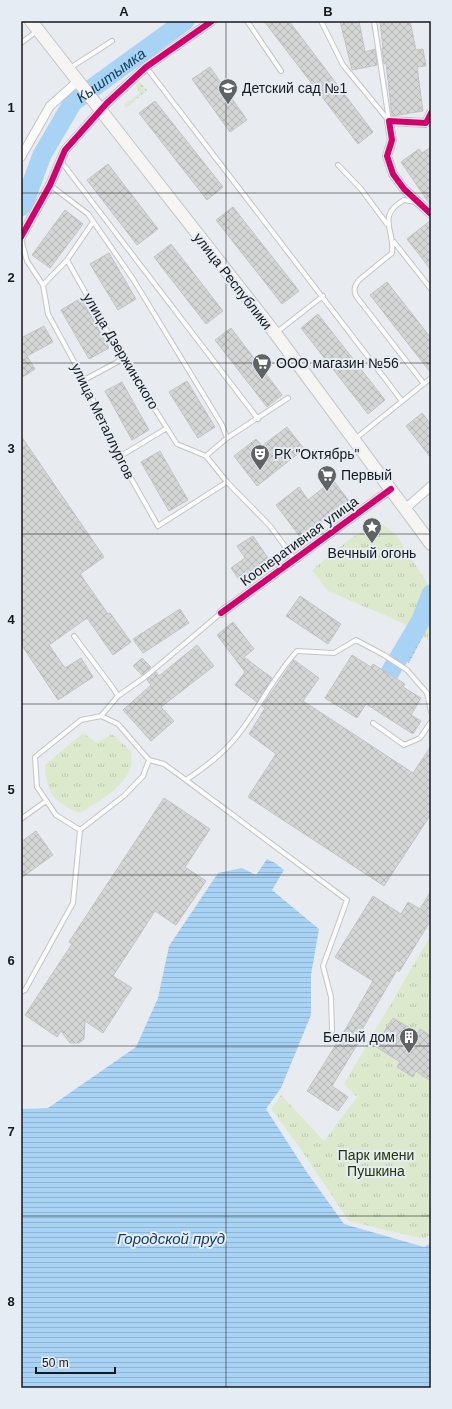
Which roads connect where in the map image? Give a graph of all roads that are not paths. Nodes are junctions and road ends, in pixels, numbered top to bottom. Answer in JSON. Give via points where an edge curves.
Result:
{"nodes":[{"id":1,"x":212,"y":21,"type":"edge"},
{"id":2,"x":247,"y":21,"type":"edge"},
{"id":3,"x":321,"y":21,"type":"edge"},
{"id":4,"x":374,"y":21,"type":"edge"},
{"id":5,"x":35,"y":26,"type":"edge"},
{"id":6,"x":112,"y":41,"type":"dead end"},
{"id":7,"x":21,"y":43,"type":"edge"},
{"id":8,"x":146,"y":67,"type":"junction"},
{"id":9,"x":68,"y":70,"type":"junction"},
{"id":10,"x":281,"y":71,"type":"dead end"},
{"id":11,"x":83,"y":89,"type":"junction"},
{"id":12,"x":100,"y":111,"type":"junction"},
{"id":13,"x":431,"y":113,"type":"edge"},
{"id":14,"x":389,"y":121,"type":"junction"},
{"id":15,"x":21,"y":157,"type":"edge"},
{"id":16,"x":60,"y":160,"type":"junction"},
{"id":17,"x":338,"y":165,"type":"dead end"},
{"id":18,"x":50,"y":185,"type":"junction"},
{"id":19,"x":420,"y":203,"type":"junction"},
{"id":20,"x":431,"y":214,"type":"edge"},
{"id":21,"x":93,"y":222,"type":"junction"},
{"id":22,"x":388,"y":225,"type":"junction"},
{"id":23,"x":21,"y":238,"type":"edge"},
{"id":24,"x":394,"y":242,"type":"junction"},
{"id":25,"x":67,"y":260,"type":"junction"},
{"id":26,"x":43,"y":285,"type":"junction"},
{"id":27,"x":431,"y":289,"type":"edge"},
{"id":28,"x":323,"y":296,"type":"junction"},
{"id":29,"x":275,"y":333,"type":"junction"},
{"id":30,"x":123,"y":359,"type":"junction"},
{"id":31,"x":431,"y":378,"type":"edge"},
{"id":32,"x":84,"y":380,"type":"junction"},
{"id":33,"x":424,"y":384,"type":"junction"},
{"id":34,"x":288,"y":398,"type":"dead end"},
{"id":35,"x":402,"y":401,"type":"junction"},
{"id":36,"x":258,"y":419,"type":"junction"},
{"id":37,"x":167,"y":428,"type":"junction"},
{"id":38,"x":227,"y":438,"type":"junction"},
{"id":39,"x":353,"y":440,"type":"junction"},
{"id":40,"x":206,"y":456,"type":"junction"},
{"id":41,"x":119,"y":457,"type":"junction"},
{"id":42,"x":227,"y":482,"type":"junction"},
{"id":43,"x":431,"y":486,"type":"edge"},
{"id":44,"x":391,"y":490,"type":"junction"},
{"id":45,"x":406,"y":508,"type":"junction"},
{"id":46,"x":431,"y":544,"type":"edge"},
{"id":47,"x":295,"y":560,"type":"junction"},
{"id":48,"x":221,"y":612,"type":"joint"},
{"id":49,"x":74,"y":636,"type":"dead end"},
{"id":50,"x":118,"y":696,"type":"junction"},
{"id":51,"x":431,"y":712,"type":"edge"},
{"id":52,"x":101,"y":716,"type":"junction"},
{"id":53,"x":431,"y":722,"type":"edge"},
{"id":54,"x":373,"y":724,"type":"dead end"},
{"id":55,"x":149,"y":760,"type":"junction"},
{"id":56,"x":186,"y":780,"type":"junction"},
{"id":57,"x":46,"y":801,"type":"junction"},
{"id":58,"x":21,"y":819,"type":"edge"},
{"id":59,"x":80,"y":830,"type":"junction"},
{"id":60,"x":21,"y":992,"type":"edge"},
{"id":61,"x":332,"y":1031,"type":"dead end"}],
"edges":[{"from":1,"to":8,"type":"street","name":"улица Металлургов"},
{"from":2,"to":10,"type":"lane"},
{"from":3,"to":14,"type":"lane","via":[[343,65]]},
{"from":4,"to":14,"type":"lane"},
{"from":5,"to":7,"type":"lane"},
{"from":5,"to":9,"type":"main road","name":"улица Республики"},
{"from":6,"to":9,"type":"lane"},
{"from":8,"to":12,"type":"street","name":"улица Металлургов"},
{"from":8,"to":28,"type":"lane"},
{"from":9,"to":11,"type":"main road","name":"улица Республики"},
{"from":11,"to":12,"type":"main road","name":"улица Республики"},
{"from":11,"to":15,"type":"street","via":[[50,106]]},
{"from":12,"to":16,"type":"street","name":"улица Металлургов","via":[[65,150]]},
{"from":12,"to":29,"type":"main road","name":"улица Республики"},
{"from":13,"to":14,"type":"street","via":[[426,123]]},
{"from":14,"to":19,"type":"street","via":[[392,140],[387,156],[393,174],[404,189]]},
{"from":16,"to":18,"type":"street","name":"улица Металлургов"},
{"from":16,"to":36,"type":"lane"},
{"from":17,"to":22,"type":"lane","via":[[361,189]]},
{"from":18,"to":21,"type":"lane","via":[[88,214]]},
{"from":18,"to":23,"type":"street","name":"улица Металлургов"},
{"from":19,"to":20,"type":"street"},
{"from":19,"to":22,"type":"lane","via":[[404,200],[398,203],[388,216]]},
{"from":21,"to":25,"type":"lane"},
{"from":21,"to":38,"type":"lane","via":[[133,280],[222,425]]},
{"from":22,"to":24,"type":"lane"},
{"from":23,"to":26,"type":"lane","name":"улица Металлургов","via":[[27,261]]},
{"from":24,"to":27,"type":"lane"},
{"from":24,"to":33,"type":"lane","via":[[392,253],[360,280],[354,290]]},
{"from":25,"to":26,"type":"lane"},
{"from":25,"to":30,"type":"lane","name":"улица Дзержинского"},
{"from":26,"to":32,"type":"lane","name":"улица Металлургов","via":[[48,314]]},
{"from":28,"to":29,"type":"lane"},
{"from":28,"to":35,"type":"lane"},
{"from":29,"to":39,"type":"main road","name":"улица Республики"},
{"from":30,"to":32,"type":"lane"},
{"from":30,"to":37,"type":"lane","name":"улица Дзержинского"},
{"from":31,"to":33,"type":"lane"},
{"from":32,"to":41,"type":"lane","name":"улица Металлургов"},
{"from":33,"to":35,"type":"lane"},
{"from":34,"to":36,"type":"lane"},
{"from":35,"to":39,"type":"lane"},
{"from":36,"to":38,"type":"lane"},
{"from":37,"to":40,"type":"lane","name":"улица Дзержинского","via":[[177,444]]},
{"from":37,"to":41,"type":"lane"},
{"from":38,"to":40,"type":"lane"},
{"from":39,"to":44,"type":"main road","name":"улица Республики"},
{"from":40,"to":42,"type":"lane"},
{"from":41,"to":42,"type":"lane","name":"улица Металлургов","via":[[158,526]]},
{"from":42,"to":47,"type":"lane","via":[[270,526]]},
{"from":43,"to":45,"type":"street"},
{"from":44,"to":45,"type":"main road","name":"улица Республики"},
{"from":44,"to":47,"type":"street","name":"Кооперативная улица"},
{"from":45,"to":46,"type":"main road","name":"улица Республики"},
{"from":47,"to":48,"type":"street","name":"Кооперативная улица"},
{"from":48,"to":50,"type":"lane","via":[[145,677]]},
{"from":49,"to":50,"type":"lane"},
{"from":50,"to":52,"type":"lane"},
{"from":51,"to":56,"type":"lane","via":[[427,693],[406,670],[356,640],[334,653],[297,651],[282,667],[238,736],[216,759]]},
{"from":52,"to":55,"type":"lane","via":[[118,724]]},
{"from":52,"to":57,"type":"lane","via":[[81,720],[35,757],[37,787]]},
{"from":53,"to":54,"type":"lane","via":[[420,738],[404,745]]},
{"from":55,"to":56,"type":"lane","via":[[164,764]]},
{"from":55,"to":59,"type":"lane","via":[[144,776],[125,795]]},
{"from":56,"to":61,"type":"lane","via":[[347,900],[323,966],[331,997]]},
{"from":57,"to":58,"type":"lane"},
{"from":57,"to":59,"type":"lane","via":[[56,815]]},
{"from":59,"to":60,"type":"lane","via":[[73,903],[25,990]]}]}
